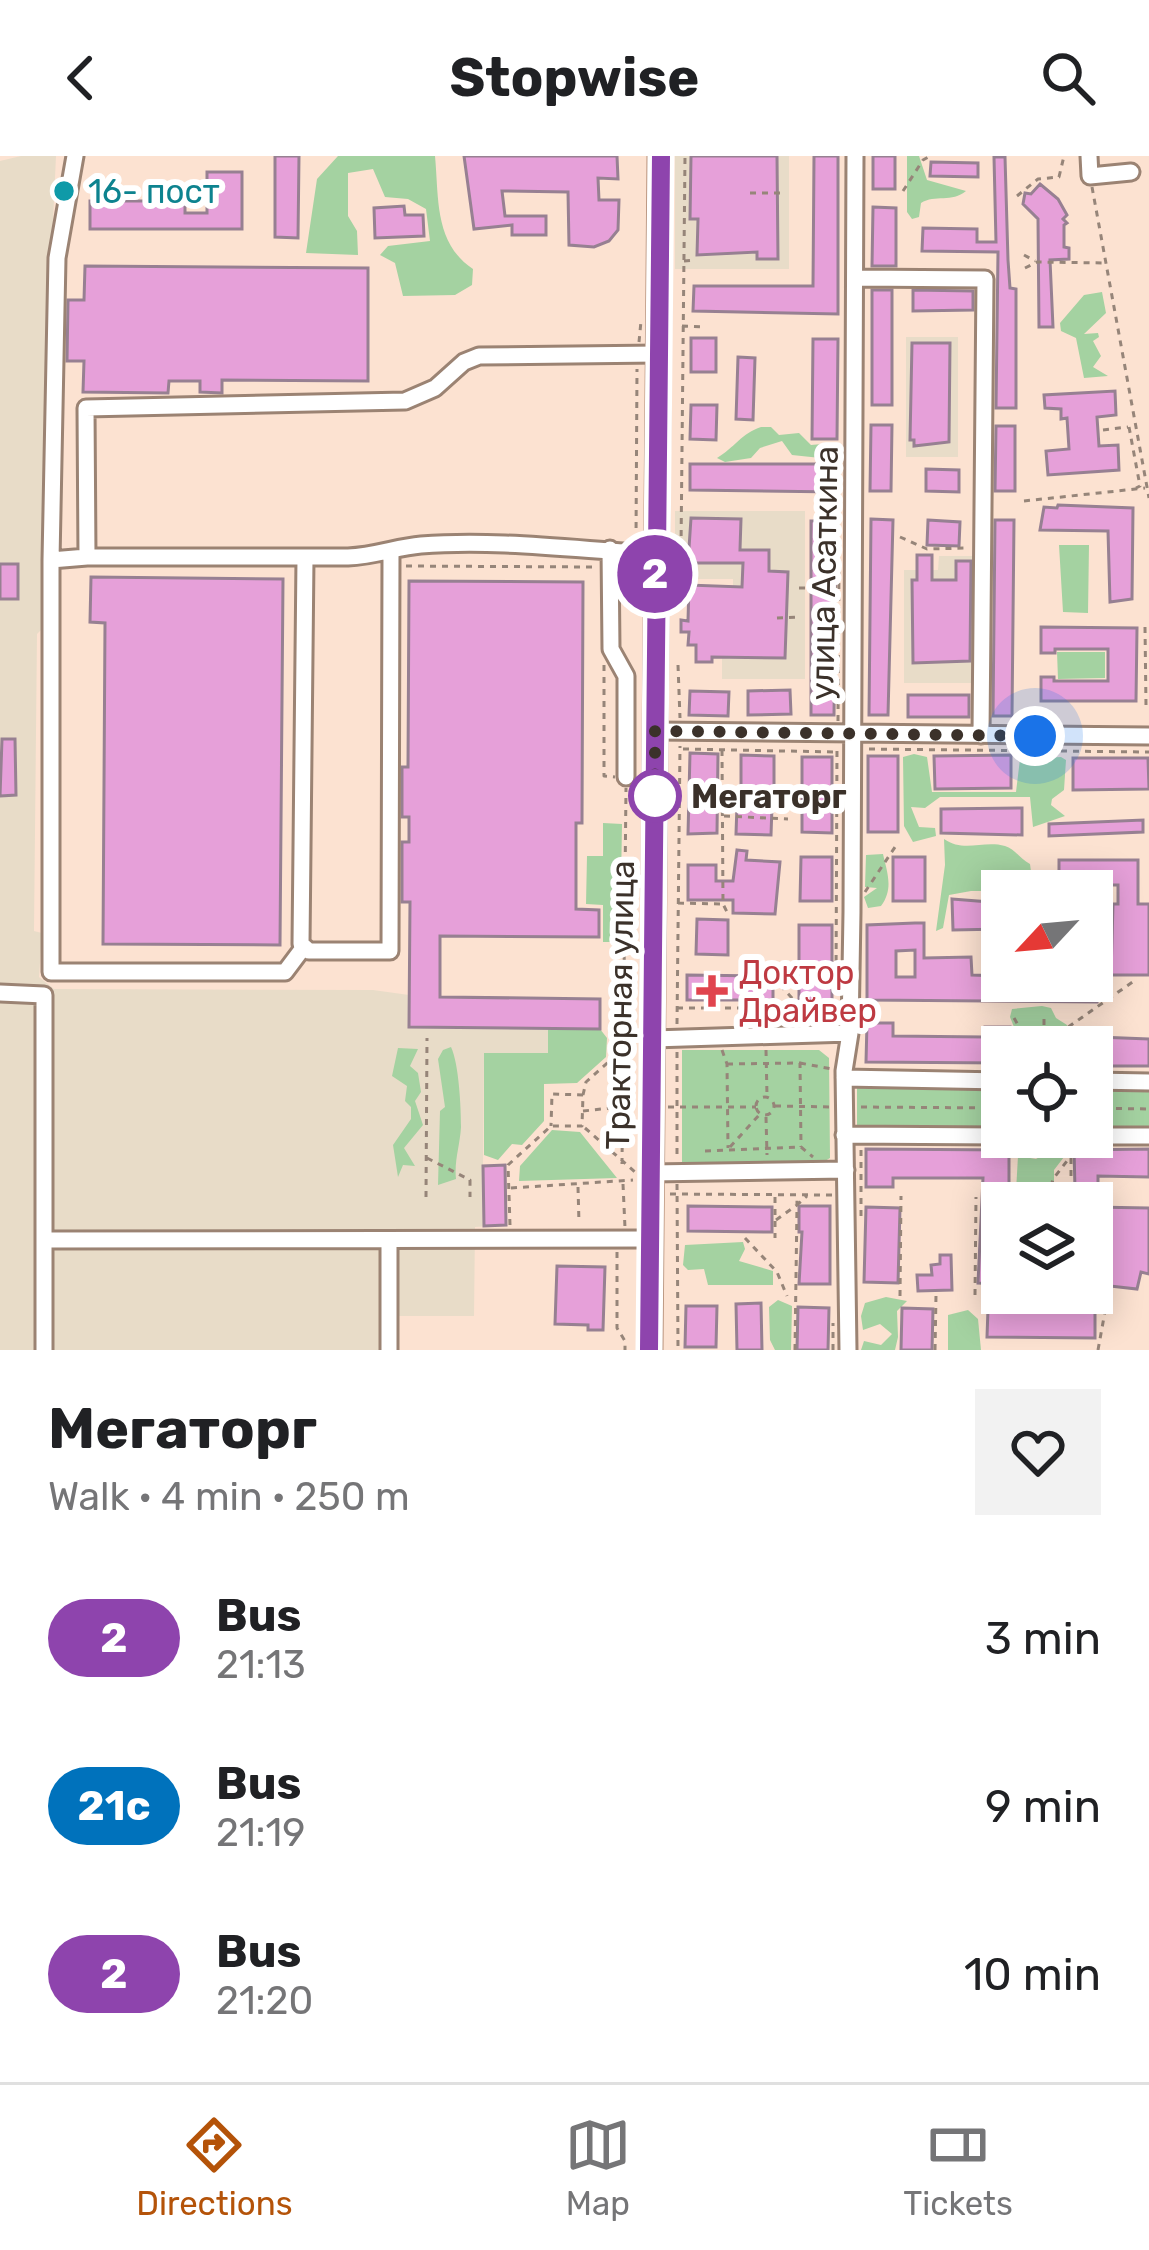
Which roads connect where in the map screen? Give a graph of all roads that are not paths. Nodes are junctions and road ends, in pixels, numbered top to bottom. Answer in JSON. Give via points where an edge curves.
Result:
{"nodes":[{"id":1,"x":75,"y":156,"type":"edge"},
{"id":2,"x":661,"y":156,"type":"edge"},
{"id":3,"x":855,"y":156,"type":"edge"},
{"id":4,"x":1090,"y":156,"type":"edge"},
{"id":5,"x":1131,"y":172,"type":"dead end"},
{"id":6,"x":857,"y":278,"type":"junction"},
{"id":7,"x":648,"y":354,"type":"junction"},
{"id":8,"x":55,"y":408,"type":"junction"},
{"id":9,"x":86,"y":408,"type":"junction"},
{"id":10,"x":610,"y":549,"type":"junction"},
{"id":11,"x":646,"y":553,"type":"junction"},
{"id":12,"x":87,"y":557,"type":"junction"},
{"id":13,"x":305,"y":557,"type":"junction"},
{"id":14,"x":51,"y":560,"type":"junction"},
{"id":15,"x":395,"y":560,"type":"junction"},
{"id":16,"x":655,"y":731,"type":"junction"},
{"id":17,"x":980,"y":735,"type":"junction"},
{"id":18,"x":1149,"y":736,"type":"edge"},
{"id":19,"x":842,"y":741,"type":"junction"},
{"id":20,"x":626,"y":777,"type":"road end"},
{"id":21,"x":303,"y":948,"type":"junction"},
{"id":22,"x":0,"y":993,"type":"edge"},
{"id":23,"x":850,"y":1034,"type":"junction"},
{"id":24,"x":652,"y":1039,"type":"junction"},
{"id":25,"x":844,"y":1075,"type":"junction"},
{"id":26,"x":981,"y":1080,"type":"edge"},
{"id":27,"x":1113,"y":1081,"type":"edge"},
{"id":28,"x":1149,"y":1082,"type":"edge"},
{"id":29,"x":844,"y":1135,"type":"junction"},
{"id":30,"x":981,"y":1136,"type":"edge"},
{"id":31,"x":1113,"y":1136,"type":"edge"},
{"id":32,"x":1149,"y":1136,"type":"edge"},
{"id":33,"x":846,"y":1169,"type":"junction"},
{"id":34,"x":651,"y":1173,"type":"junction"},
{"id":35,"x":651,"y":1239,"type":"junction"},
{"id":36,"x":44,"y":1240,"type":"junction"},
{"id":37,"x":389,"y":1240,"type":"junction"},
{"id":38,"x":44,"y":1350,"type":"edge"},
{"id":39,"x":388,"y":1350,"type":"edge"},
{"id":40,"x":650,"y":1350,"type":"edge"},
{"id":41,"x":848,"y":1350,"type":"edge"}],
"edges":[{"from":1,"to":8,"type":"street","via":[[57,258]]},
{"from":2,"to":7,"type":"main road","name":"Тракторная улица"},
{"from":3,"to":6,"type":"street","name":"улица Асаткина"},
{"from":4,"to":5,"type":"street","via":[[1090,176]]},
{"from":6,"to":17,"type":"street","via":[[985,279]]},
{"from":6,"to":19,"type":"street","name":"улица Асаткина"},
{"from":7,"to":9,"type":"street","via":[[478,356],[405,401]]},
{"from":7,"to":11,"type":"main road","name":"Тракторная улица"},
{"from":8,"to":9,"type":"street"},
{"from":8,"to":14,"type":"street"},
{"from":9,"to":12,"type":"street"},
{"from":10,"to":11,"type":"street"},
{"from":10,"to":15,"type":"street","via":[[419,545]]},
{"from":10,"to":20,"type":"street","via":[[610,649],[626,676]]},
{"from":11,"to":16,"type":"main road","name":"Тракторная улица"},
{"from":12,"to":13,"type":"street"},
{"from":12,"to":14,"type":"street"},
{"from":13,"to":15,"type":"street"},
{"from":13,"to":21,"type":"street"},
{"from":14,"to":21,"type":"street","via":[[51,972],[285,972]]},
{"from":15,"to":21,"type":"street","via":[[390,951]]},
{"from":16,"to":19,"type":"street","via":[[680,740]]},
{"from":16,"to":24,"type":"main road","name":"Тракторная улица"},
{"from":17,"to":18,"type":"street"},
{"from":17,"to":19,"type":"street"},
{"from":19,"to":23,"type":"street","name":"улица Асаткина"},
{"from":22,"to":36,"type":"street","via":[[44,995]]},
{"from":23,"to":24,"type":"street"},
{"from":23,"to":25,"type":"street","name":"улица Асаткина"},
{"from":24,"to":34,"type":"main road","name":"Тракторная улица"},
{"from":25,"to":26,"type":"street"},
{"from":25,"to":29,"type":"street","name":"улица Асаткина"},
{"from":27,"to":28,"type":"street"},
{"from":29,"to":30,"type":"street"},
{"from":29,"to":33,"type":"street","name":"улица Асаткина"},
{"from":31,"to":32,"type":"street"},
{"from":33,"to":34,"type":"street"},
{"from":33,"to":41,"type":"street","name":"улица Асаткина"},
{"from":34,"to":35,"type":"main road","name":"Тракторная улица"},
{"from":35,"to":37,"type":"street"},
{"from":35,"to":40,"type":"main road","name":"Тракторная улица"},
{"from":36,"to":37,"type":"street"},
{"from":36,"to":38,"type":"street"},
{"from":37,"to":39,"type":"street"}]}
